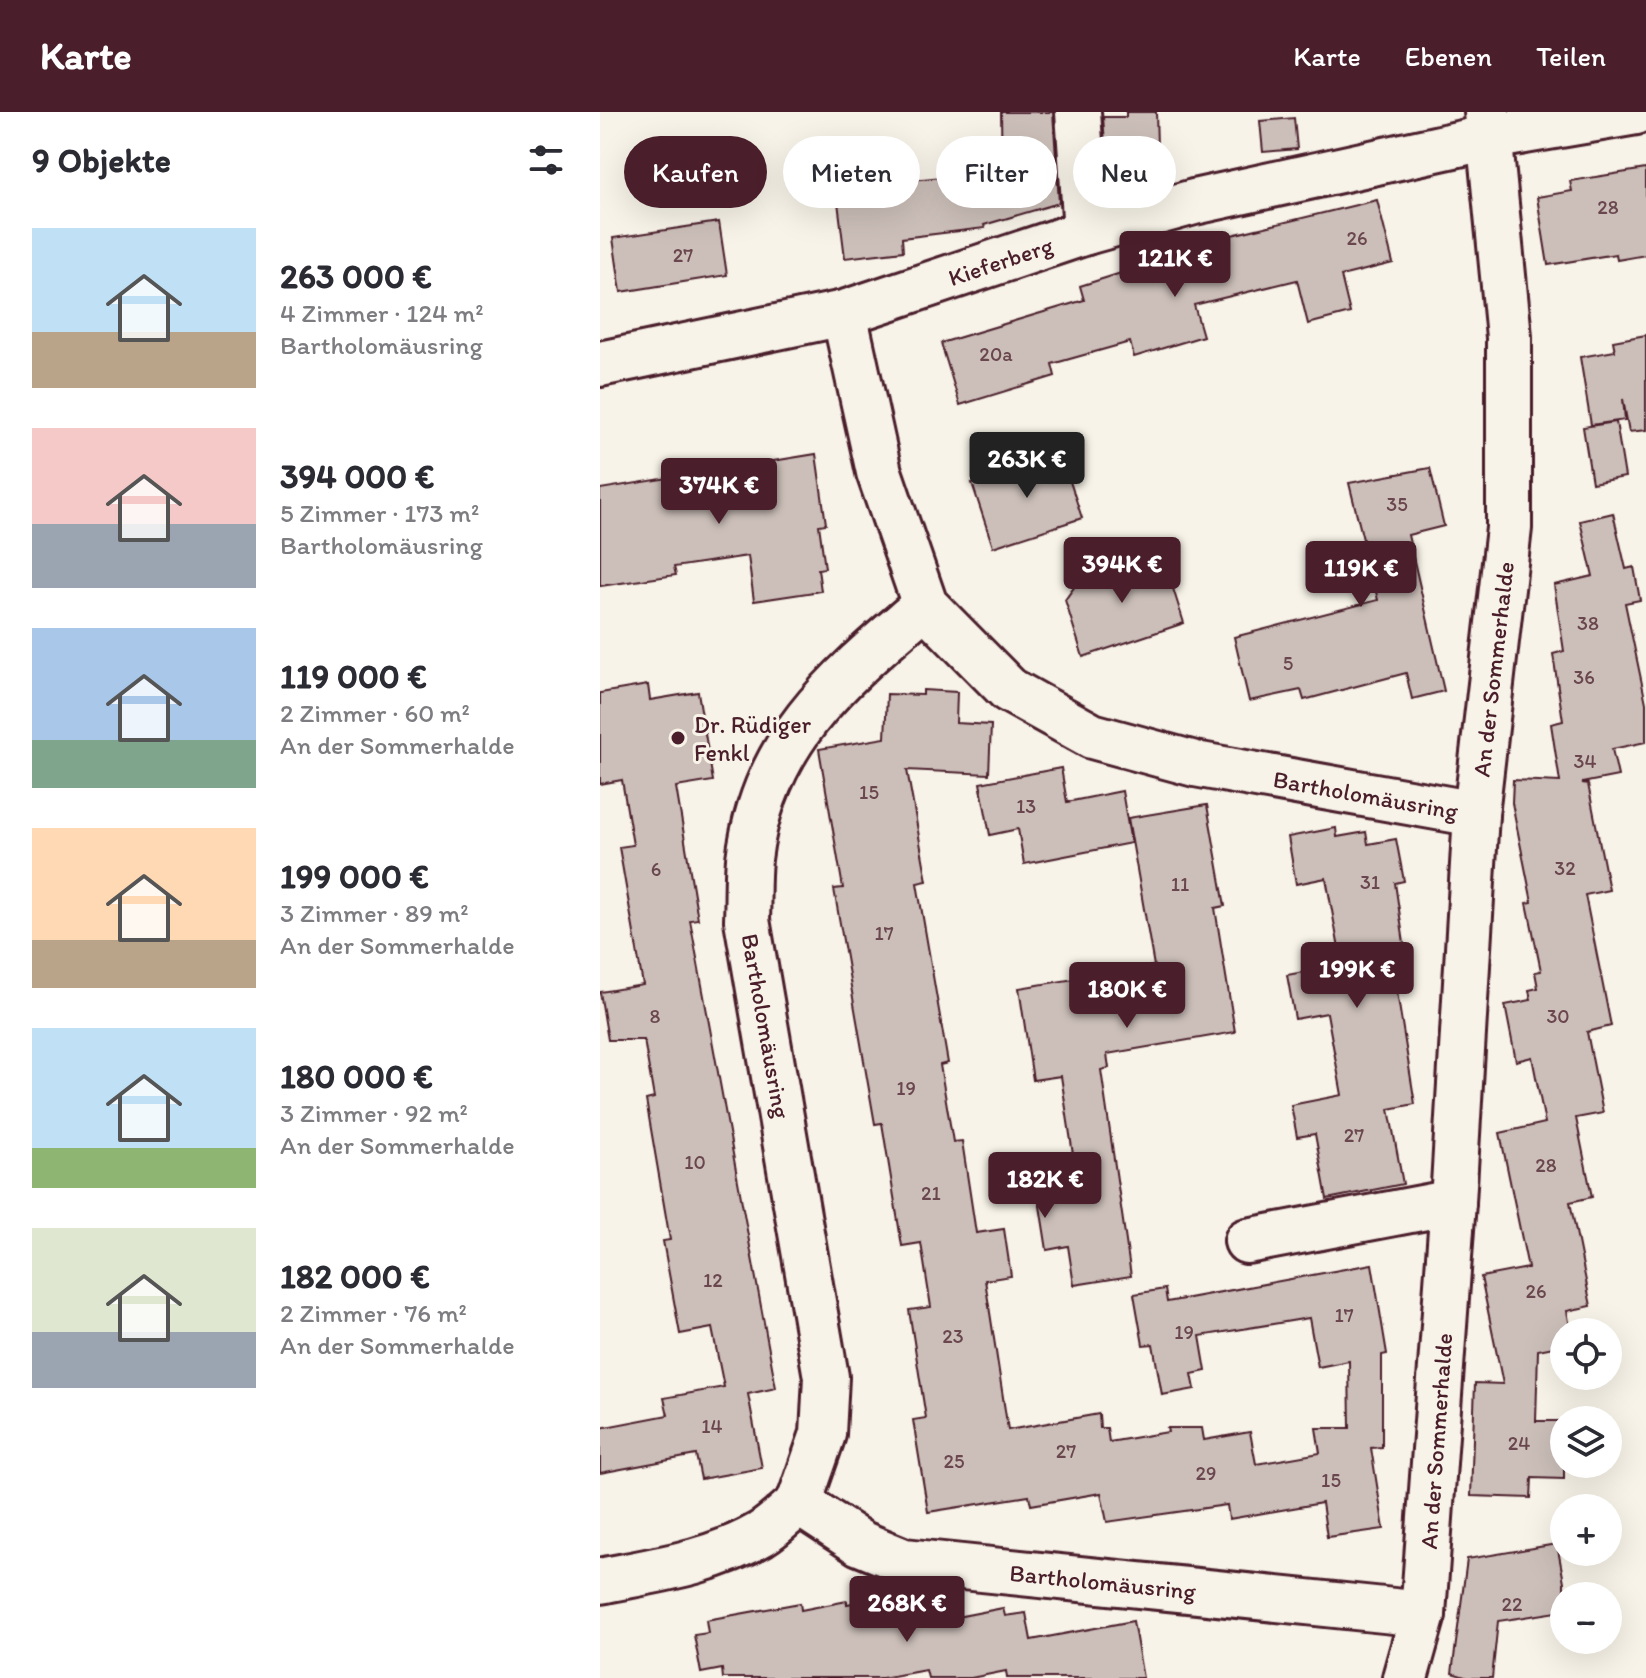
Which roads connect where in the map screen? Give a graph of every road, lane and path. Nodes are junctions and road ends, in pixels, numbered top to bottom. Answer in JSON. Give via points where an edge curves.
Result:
{"nodes":[{"id":1,"x":1078,"y":112,"type":"edge"},
{"id":2,"x":1636,"y":112,"type":"edge"},
{"id":3,"x":1489,"y":125,"type":"edge"},
{"id":4,"x":1086,"y":232,"type":"junction"},
{"id":5,"x":844,"y":313,"type":"junction"},
{"id":6,"x":600,"y":364,"type":"edge"},
{"id":7,"x":925,"y":605,"type":"junction"},
{"id":8,"x":1476,"y":814,"type":"junction"},
{"id":9,"x":1453,"y":1202,"type":"junction"},
{"id":10,"x":1247,"y":1241,"type":"dead end"},
{"id":11,"x":799,"y":1503,"type":"junction"},
{"id":12,"x":600,"y":1581,"type":"edge"},
{"id":13,"x":1423,"y":1614,"type":"junction"},
{"id":14,"x":1405,"y":1678,"type":"edge"}],
"edges":[{"from":1,"to":4,"type":"street"},
{"from":2,"to":3,"type":"street","name":"Kieferberg"},
{"from":3,"to":4,"type":"street","name":"Kieferberg"},
{"from":3,"to":8,"type":"street","name":"An der Sommerhalde","via":[[1509,337],[1511,437],[1509,528]]},
{"from":4,"to":5,"type":"street","name":"Kieferberg"},
{"from":5,"to":6,"type":"street","name":"Kieferberg"},
{"from":5,"to":7,"type":"street","name":"Bartholomäusring","via":[[879,472]]},
{"from":7,"to":8,"type":"street","name":"Bartholomäusring","via":[[1009,690],[1092,736],[1195,764]]},
{"from":7,"to":11,"type":"street","name":"Bartholomäusring","via":[[838,680],[806,718],[784,751],[762,804],[749,858],[747,920],[826,1377],[823,1434]]},
{"from":8,"to":9,"type":"street","name":"An der Sommerhalde"},
{"from":9,"to":10,"type":"street"},
{"from":9,"to":13,"type":"street","name":"An der Sommerhalde"},
{"from":11,"to":12,"type":"street","via":[[762,1533],[727,1549],[688,1564]]},
{"from":11,"to":13,"type":"street","name":"Bartholomäusring","via":[[860,1543],[904,1561]]},
{"from":13,"to":14,"type":"street","name":"An der Sommerhalde"}]}
